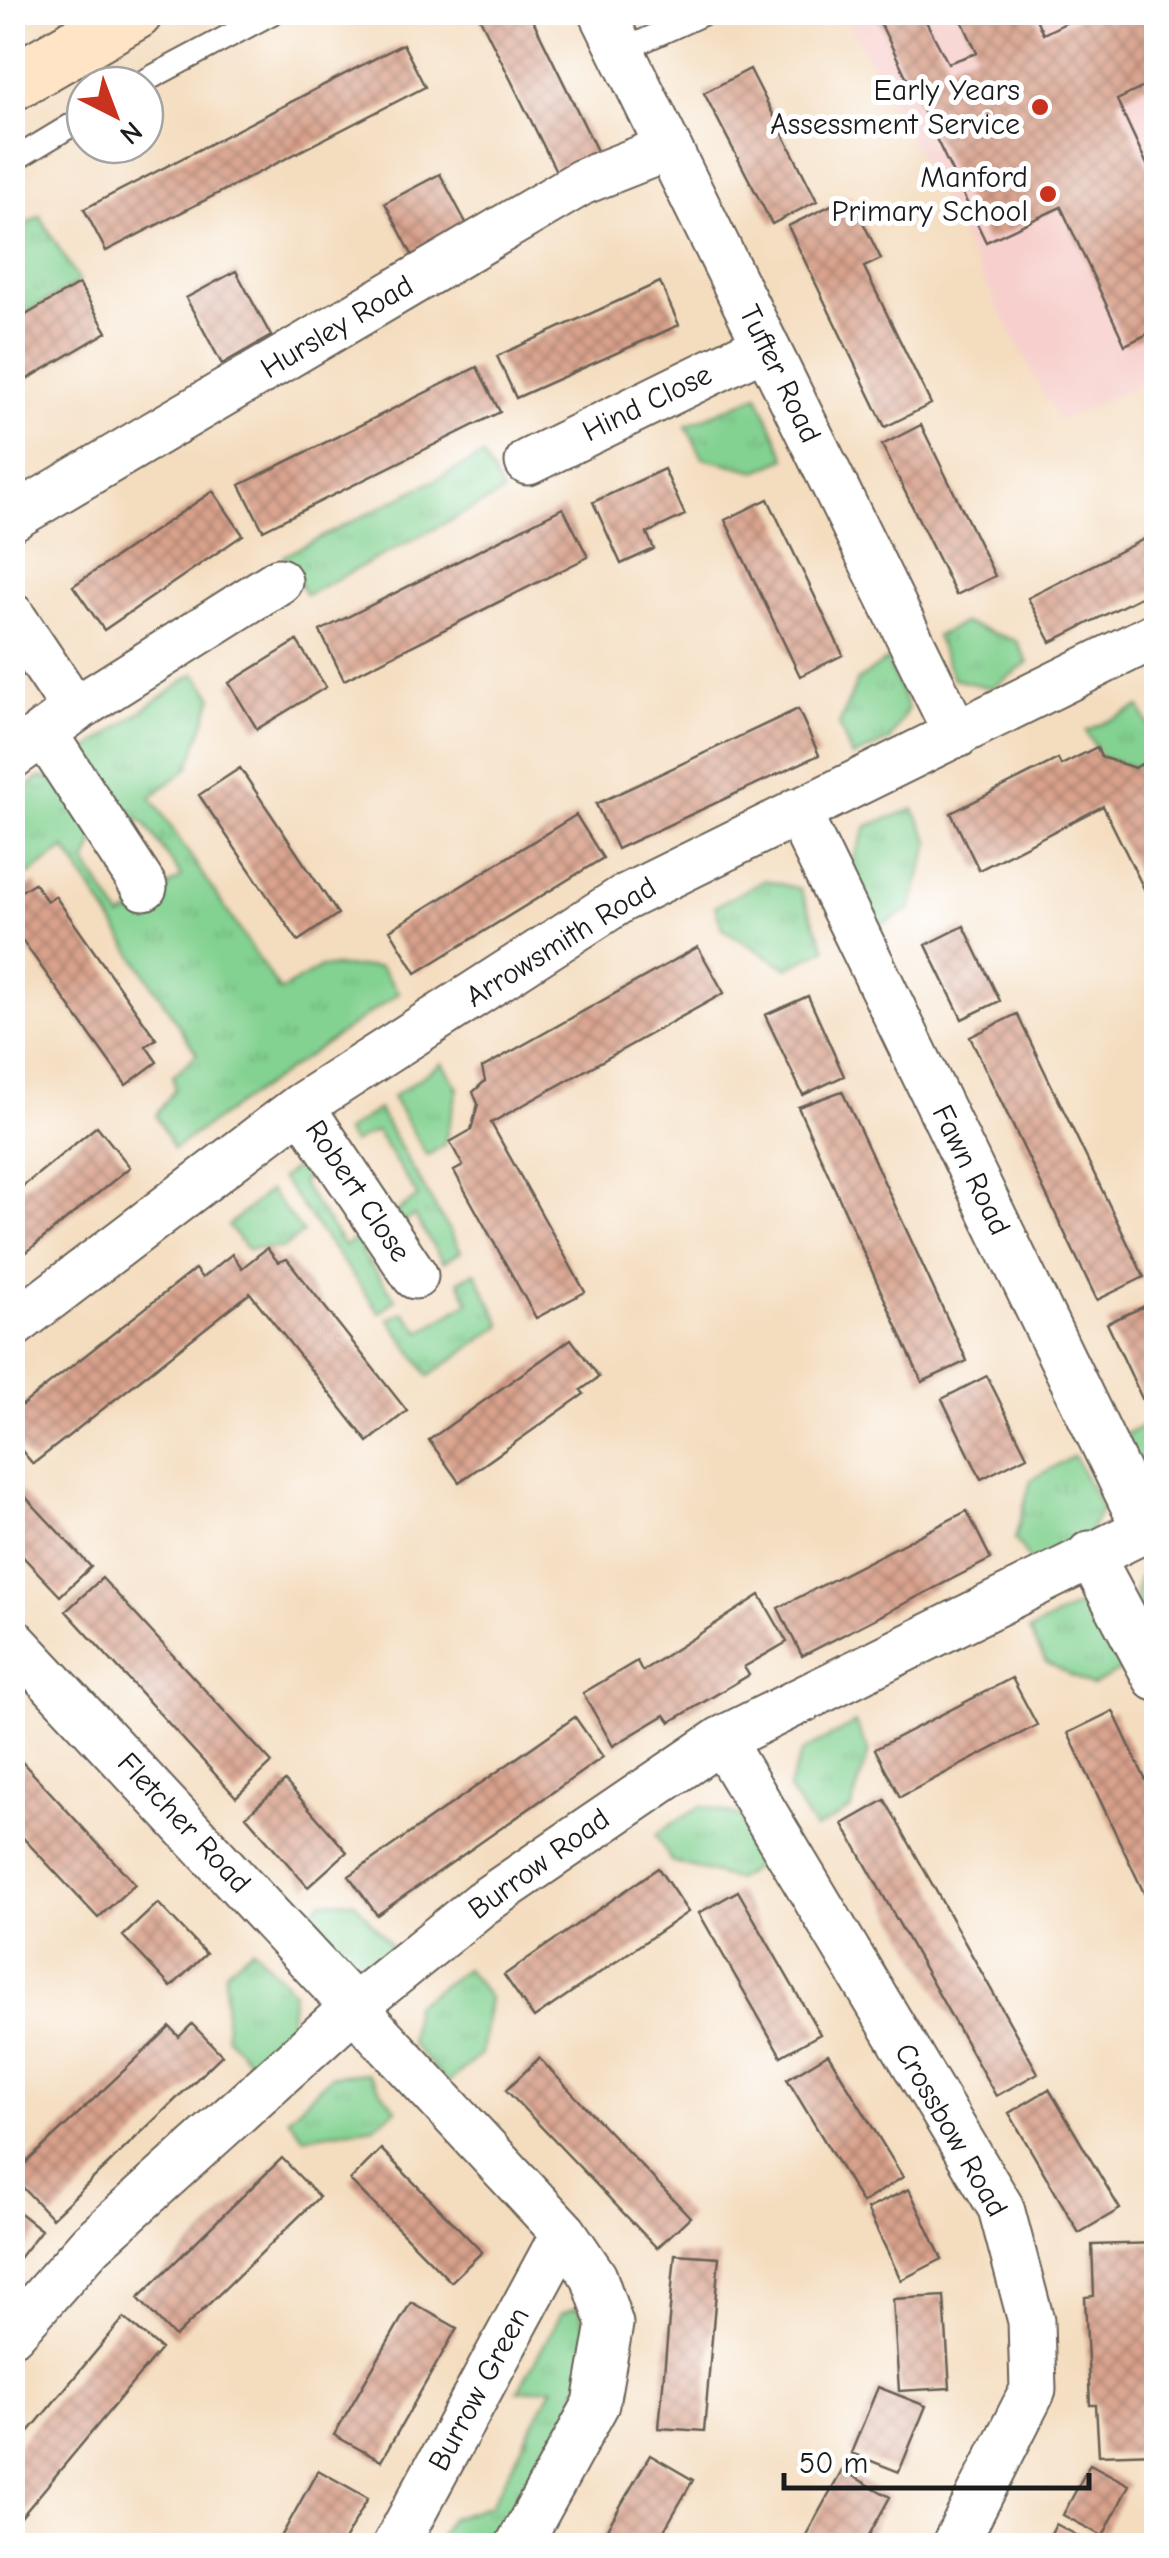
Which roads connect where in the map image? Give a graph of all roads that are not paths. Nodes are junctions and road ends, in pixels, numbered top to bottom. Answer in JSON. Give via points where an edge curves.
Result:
{"nodes":[{"id":1,"x":274,"y":12,"type":"edge"},
{"id":2,"x":707,"y":12,"type":"edge"},
{"id":3,"x":112,"y":18,"type":"edge"},
{"id":4,"x":612,"y":32,"type":"edge"},
{"id":5,"x":165,"y":70,"type":"edge"},
{"id":6,"x":12,"y":83,"type":"edge"},
{"id":7,"x":65,"y":129,"type":"edge"},
{"id":8,"x":668,"y":148,"type":"junction"},
{"id":9,"x":12,"y":161,"type":"edge"},
{"id":10,"x":766,"y":345,"type":"junction"},
{"id":11,"x":528,"y":462,"type":"dead end"},
{"id":12,"x":12,"y":518,"type":"edge"},
{"id":13,"x":279,"y":581,"type":"dead end"},
{"id":14,"x":12,"y":616,"type":"edge"},
{"id":15,"x":1156,"y":635,"type":"edge"},
{"id":16,"x":44,"y":733,"type":"edge"},
{"id":17,"x":957,"y":735,"type":"junction"},
{"id":18,"x":797,"y":811,"type":"junction"},
{"id":19,"x":144,"y":887,"type":"dead end"},
{"id":20,"x":302,"y":1106,"type":"junction"},
{"id":21,"x":415,"y":1276,"type":"dead end"},
{"id":22,"x":12,"y":1326,"type":"edge"},
{"id":23,"x":1151,"y":1526,"type":"edge"},
{"id":24,"x":1090,"y":1554,"type":"junction"},
{"id":25,"x":12,"y":1640,"type":"edge"},
{"id":26,"x":1156,"y":1678,"type":"edge"},
{"id":27,"x":721,"y":1740,"type":"junction"},
{"id":28,"x":355,"y":2006,"type":"junction"},
{"id":29,"x":564,"y":2233,"type":"junction"},
{"id":30,"x":12,"y":2332,"type":"edge"},
{"id":31,"x":395,"y":2546,"type":"edge"},
{"id":32,"x":518,"y":2546,"type":"edge"},
{"id":33,"x":954,"y":2546,"type":"edge"}],
"edges":[{"from":1,"to":5,"type":"lane"},
{"from":2,"to":4,"type":"lane"},
{"from":3,"to":6,"type":"street"},
{"from":4,"to":8,"type":"street","name":"Tufter Road"},
{"from":7,"to":9,"type":"lane"},
{"from":8,"to":10,"type":"street","name":"Tufter Road"},
{"from":8,"to":12,"type":"street","name":"Hursley Road","via":[[582,182]]},
{"from":10,"to":11,"type":"street","name":"Hind Close"},
{"from":10,"to":17,"type":"street","name":"Tufter Road"},
{"from":13,"to":16,"type":"street"},
{"from":14,"to":16,"type":"street"},
{"from":15,"to":17,"type":"street","name":"Arrowsmith Road"},
{"from":16,"to":19,"type":"street"},
{"from":17,"to":18,"type":"street","name":"Arrowsmith Road"},
{"from":18,"to":20,"type":"street","name":"Arrowsmith Road","via":[[622,900]]},
{"from":18,"to":23,"type":"street","name":"Fawn Road"},
{"from":20,"to":21,"type":"street","name":"Robert Close"},
{"from":20,"to":22,"type":"street","name":"Arrowsmith Road"},
{"from":23,"to":24,"type":"street","name":"Burrow Road"},
{"from":24,"to":26,"type":"street"},
{"from":24,"to":27,"type":"street","name":"Burrow Road"},
{"from":25,"to":28,"type":"street","name":"Fletcher Road"},
{"from":27,"to":28,"type":"street","name":"Burrow Road","via":[[482,1902]]},
{"from":27,"to":33,"type":"street","name":"Crossbow Road","via":[[1001,2208],[1018,2262],[1035,2354],[1033,2390]]},
{"from":28,"to":29,"type":"street"},
{"from":28,"to":30,"type":"street","name":"Burrow Road","via":[[91,2244]]},
{"from":29,"to":31,"type":"street","name":"Burrow Green"},
{"from":29,"to":32,"type":"street","via":[[594,2277],[610,2324],[596,2404]]}]}
